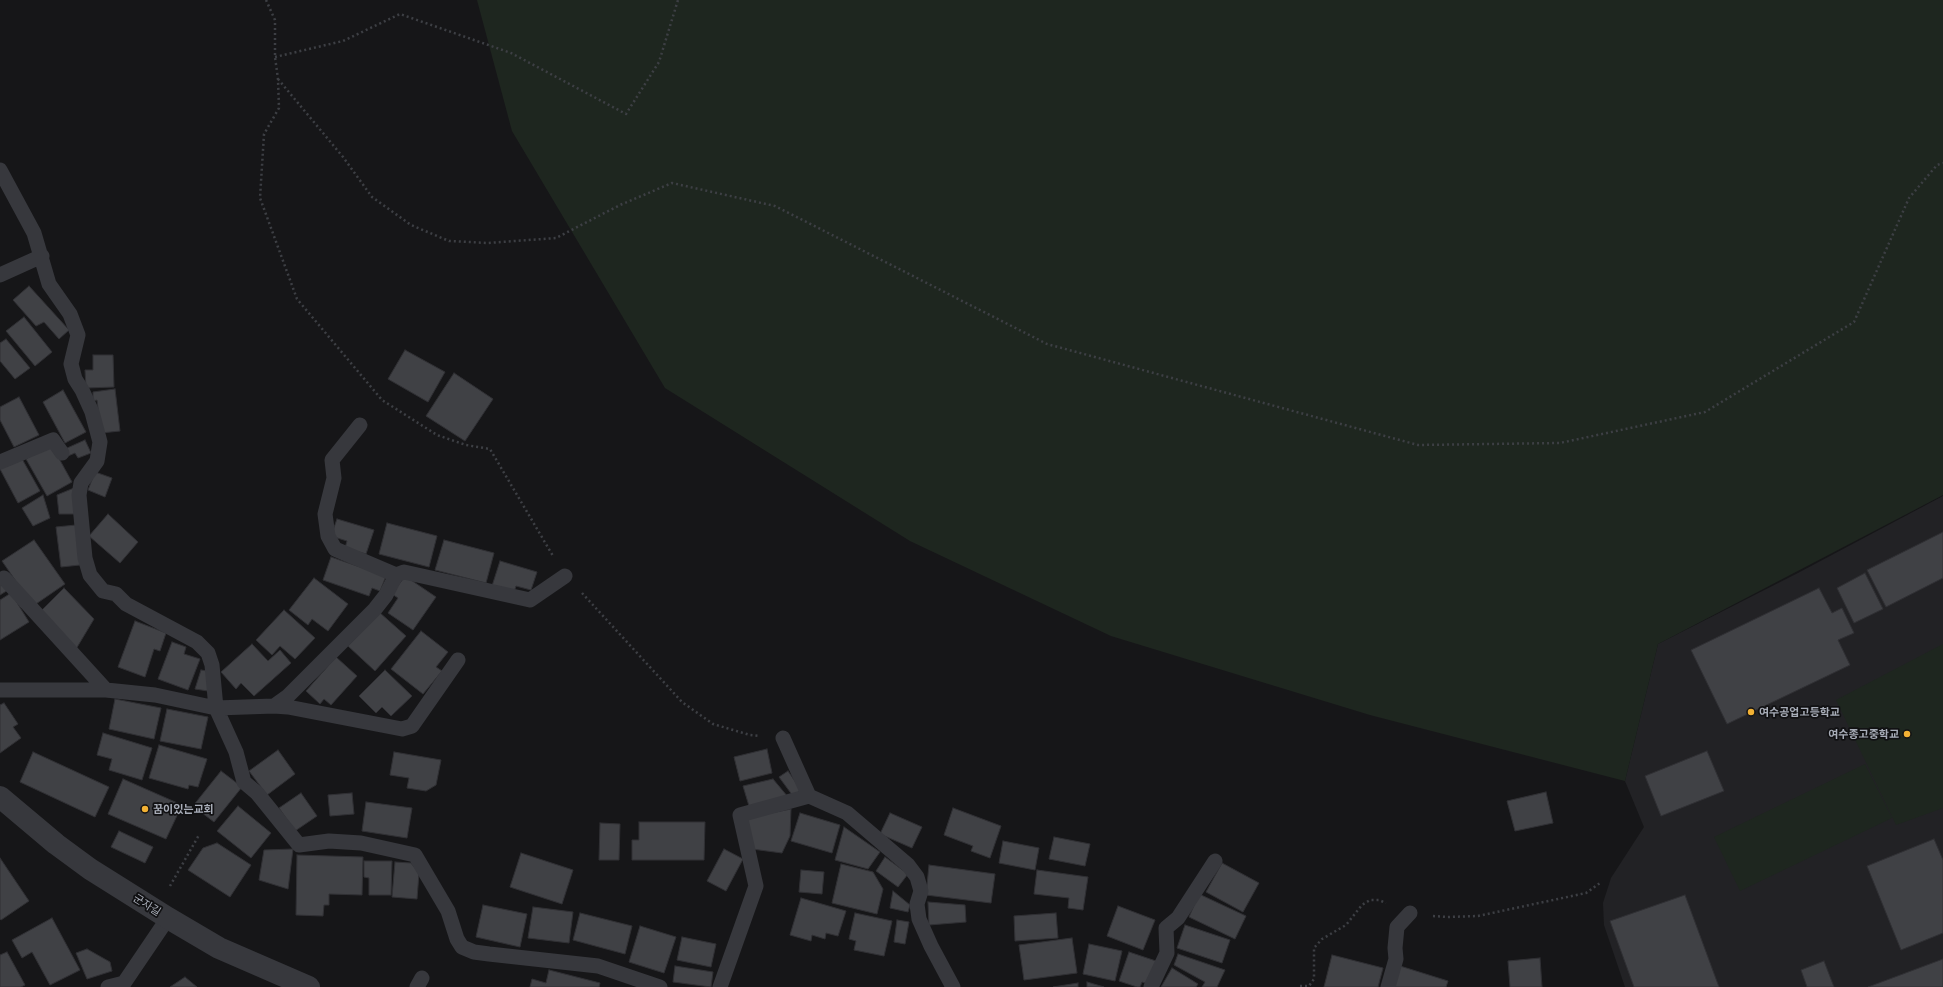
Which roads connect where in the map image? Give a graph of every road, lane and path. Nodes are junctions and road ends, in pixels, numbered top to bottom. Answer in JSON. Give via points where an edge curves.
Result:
{"nodes":[{"id":1,"x":266,"y":0,"type":"edge"},
{"id":2,"x":678,"y":0,"type":"edge"},
{"id":3,"x":275,"y":57,"type":"junction"},
{"id":4,"x":278,"y":79,"type":"junction"},
{"id":5,"x":1943,"y":163,"type":"edge"},
{"id":6,"x":0,"y":170,"type":"edge"},
{"id":7,"x":42,"y":256,"type":"junction"},
{"id":8,"x":0,"y":275,"type":"edge"},
{"id":9,"x":360,"y":425,"type":"dead end"},
{"id":10,"x":62,"y":453,"type":"dead end"},
{"id":11,"x":0,"y":462,"type":"edge"},
{"id":12,"x":396,"y":575,"type":"junction"},
{"id":13,"x":566,"y":576,"type":"junction"},
{"id":14,"x":4,"y":578,"type":"dead end"},
{"id":15,"x":458,"y":660,"type":"dead end"},
{"id":16,"x":0,"y":690,"type":"edge"},
{"id":17,"x":106,"y":690,"type":"junction"},
{"id":18,"x":274,"y":706,"type":"junction"},
{"id":19,"x":216,"y":708,"type":"junction"},
{"id":20,"x":783,"y":738,"type":"joint"},
{"id":21,"x":809,"y":796,"type":"junction"},
{"id":22,"x":0,"y":797,"type":"edge"},
{"id":23,"x":199,"y":835,"type":"dead end"},
{"id":24,"x":1215,"y":861,"type":"dead end"},
{"id":25,"x":1600,"y":883,"type":"dead end"},
{"id":26,"x":1410,"y":912,"type":"junction"},
{"id":27,"x":162,"y":915,"type":"junction"},
{"id":28,"x":278,"y":981,"type":"edge"},
{"id":29,"x":1300,"y":986,"type":"dead end"},
{"id":30,"x":108,"y":987,"type":"edge"},
{"id":31,"x":310,"y":987,"type":"edge"},
{"id":32,"x":660,"y":987,"type":"edge"},
{"id":33,"x":720,"y":987,"type":"edge"},
{"id":34,"x":953,"y":987,"type":"edge"},
{"id":35,"x":1151,"y":987,"type":"edge"},
{"id":36,"x":1388,"y":987,"type":"edge"}],
"edges":[{"from":1,"to":3,"type":"path","via":[[275,20]]},
{"from":2,"to":3,"type":"path","via":[[659,62],[626,114],[511,53],[400,14],[343,42]]},
{"from":3,"to":4,"type":"path"},
{"from":4,"to":5,"type":"path","via":[[343,157],[372,197],[411,225],[449,241],[488,243],[556,238],[620,205],[672,183],[775,206],[1047,344],[1418,445],[1560,443],[1705,412],[1854,322],[1909,198],[1937,165]]},
{"from":4,"to":13,"type":"path","via":[[279,108],[264,134],[260,198],[297,299],[382,400],[437,435],[466,445],[490,449]]},
{"from":6,"to":7,"type":"lane","via":[[34,234]]},
{"from":7,"to":8,"type":"lane"},
{"from":7,"to":19,"type":"lane","via":[[49,284],[70,314],[78,335],[71,364],[75,379],[92,412],[100,442],[96,461],[81,483],[79,494],[85,558],[90,575],[103,591],[116,594],[126,604],[197,642],[208,652],[212,665]]},
{"from":9,"to":12,"type":"lane","via":[[332,460],[334,478],[325,514],[328,536],[335,549]]},
{"from":10,"to":11,"type":"lane","via":[[53,440]]},
{"from":12,"to":13,"type":"lane","via":[[404,572],[530,600]]},
{"from":12,"to":18,"type":"lane","via":[[386,596],[375,609],[288,696]]},
{"from":13,"to":20,"type":"path","via":[[682,702],[713,724],[750,735]]},
{"from":14,"to":17,"type":"lane"},
{"from":15,"to":18,"type":"lane","via":[[412,726],[402,729]]},
{"from":16,"to":17,"type":"lane"},
{"from":17,"to":19,"type":"lane","via":[[155,695]]},
{"from":18,"to":19,"type":"lane"},
{"from":19,"to":32,"type":"lane","via":[[236,752],[244,782],[257,793],[300,845],[329,841],[361,843],[415,856],[448,912],[457,939],[462,946],[474,952],[598,966]]},
{"from":20,"to":21,"type":"lane"},
{"from":21,"to":33,"type":"lane","via":[[740,815],[756,886]]},
{"from":21,"to":34,"type":"lane","via":[[847,813],[908,865],[921,891],[916,904],[919,919]]},
{"from":22,"to":27,"type":"street","name":"군자길","via":[[90,869]]},
{"from":23,"to":27,"type":"path"},
{"from":24,"to":35,"type":"lane","via":[[1178,918],[1166,928],[1167,953]]},
{"from":25,"to":26,"type":"path","via":[[1586,893],[1478,916],[1447,917]]},
{"from":26,"to":29,"type":"path","via":[[1379,900],[1370,900],[1362,905],[1346,924],[1322,939],[1314,948],[1314,979],[1309,986]]},
{"from":26,"to":36,"type":"lane","via":[[1397,927],[1396,959]]},
{"from":27,"to":28,"type":"street","name":"군자길"},
{"from":27,"to":30,"type":"lane","via":[[124,983]]},
{"from":28,"to":31,"type":"street","name":"군자길"}]}
